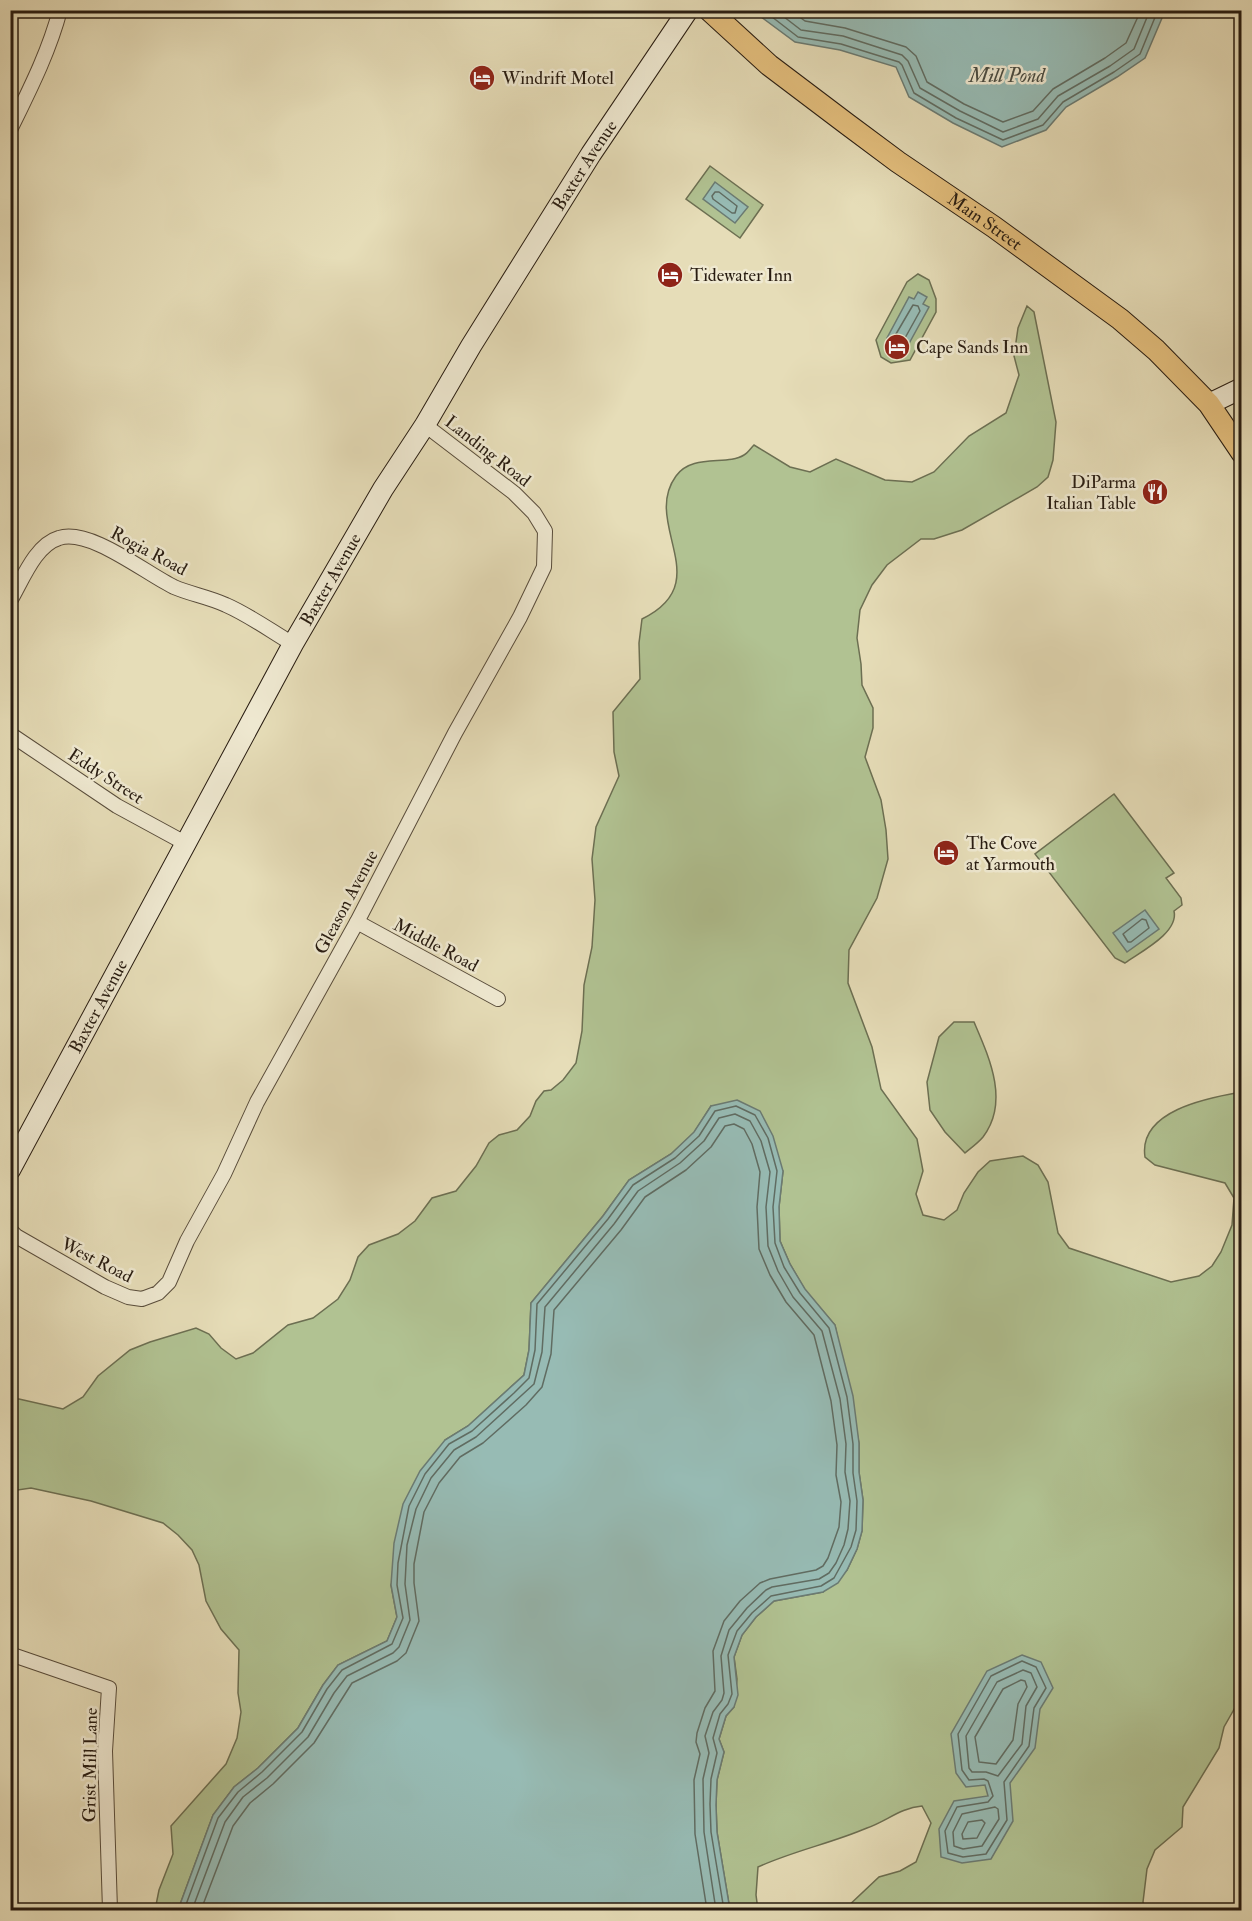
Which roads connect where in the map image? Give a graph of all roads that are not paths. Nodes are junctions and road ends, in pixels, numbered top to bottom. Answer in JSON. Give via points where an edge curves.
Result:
{"nodes":[{"id":1,"x":60,"y":10,"type":"edge"},
{"id":2,"x":688,"y":10,"type":"edge"},
{"id":3,"x":709,"y":10,"type":"edge"},
{"id":4,"x":10,"y":130,"type":"edge"},
{"id":5,"x":1242,"y":388,"type":"edge"},
{"id":6,"x":1209,"y":404,"type":"junction"},
{"id":7,"x":425,"y":425,"type":"junction"},
{"id":8,"x":1242,"y":453,"type":"edge"},
{"id":9,"x":545,"y":537,"type":"joint"},
{"id":10,"x":10,"y":602,"type":"edge"},
{"id":11,"x":292,"y":644,"type":"junction"},
{"id":12,"x":10,"y":734,"type":"edge"},
{"id":13,"x":185,"y":843,"type":"junction"},
{"id":14,"x":357,"y":922,"type":"junction"},
{"id":15,"x":498,"y":999,"type":"dead end"},
{"id":16,"x":10,"y":1170,"type":"edge"},
{"id":17,"x":10,"y":1230,"type":"edge"},
{"id":18,"x":169,"y":1282,"type":"joint"},
{"id":19,"x":10,"y":1654,"type":"edge"},
{"id":20,"x":110,"y":1911,"type":"edge"}],
"edges":[{"from":1,"to":4,"type":"street","via":[[36,77]]},
{"from":2,"to":7,"type":"street","name":"Baxter Avenue","via":[[591,154]]},
{"from":3,"to":6,"type":"main road","name":"Main Street","via":[[769,65],[838,118],[1120,319]]},
{"from":5,"to":6,"type":"street"},
{"from":6,"to":8,"type":"main road","name":"Main Street"},
{"from":7,"to":9,"type":"street","name":"Landing Road","via":[[514,493],[534,513]]},
{"from":7,"to":11,"type":"street","name":"Baxter Avenue"},
{"from":9,"to":14,"type":"street","name":"Gleason Avenue","via":[[544,567],[520,617]]},
{"from":10,"to":11,"type":"street","name":"Rogia Road","via":[[44,547],[58,538],[74,535],[92,540],[174,587],[225,604]]},
{"from":11,"to":13,"type":"street","name":"Baxter Avenue"},
{"from":12,"to":13,"type":"street","name":"Eddy Street","via":[[117,806]]},
{"from":13,"to":16,"type":"street","name":"Baxter Avenue"},
{"from":14,"to":15,"type":"street","name":"Middle Road"},
{"from":14,"to":18,"type":"street","name":"Gleason Avenue","via":[[257,1102]]},
{"from":17,"to":18,"type":"street","name":"West Road","via":[[57,1261],[128,1298],[142,1299],[158,1293]]},
{"from":19,"to":20,"type":"street","name":"Grist Mill Lane","via":[[110,1688],[105,1751]]}]}
